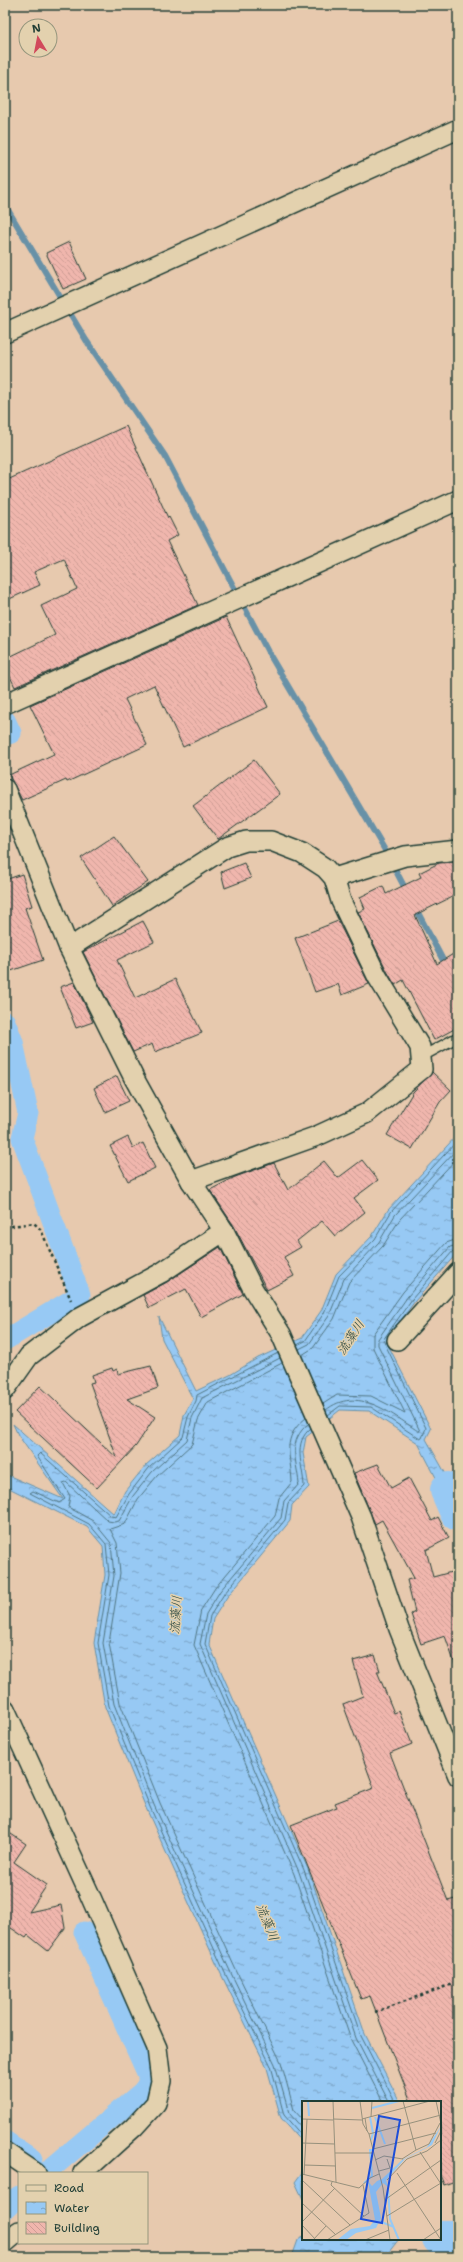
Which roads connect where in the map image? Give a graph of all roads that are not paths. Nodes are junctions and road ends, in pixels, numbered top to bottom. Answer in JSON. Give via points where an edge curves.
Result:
{"nodes":[{"id":1,"x":458,"y":129,"type":"edge"},
{"id":2,"x":5,"y":334,"type":"edge"},
{"id":3,"x":458,"y":500,"type":"edge"},
{"id":4,"x":5,"y":704,"type":"edge"},
{"id":5,"x":5,"y":789,"type":"edge"},
{"id":6,"x":9,"y":809,"type":"edge"},
{"id":7,"x":458,"y":850,"type":"edge"},
{"id":8,"x":334,"y":878,"type":"junction"},
{"id":9,"x":69,"y":948,"type":"junction"},
{"id":10,"x":458,"y":1037,"type":"edge"},
{"id":11,"x":421,"y":1057,"type":"junction"},
{"id":12,"x":191,"y":1181,"type":"junction"},
{"id":13,"x":224,"y":1231,"type":"junction"},
{"id":14,"x":458,"y":1273,"type":"edge"},
{"id":15,"x":398,"y":1340,"type":"dead end"},
{"id":16,"x":5,"y":1390,"type":"edge"},
{"id":17,"x":5,"y":1709,"type":"edge"},
{"id":18,"x":453,"y":1747,"type":"edge"},
{"id":19,"x":458,"y":1776,"type":"edge"},
{"id":20,"x":5,"y":2152,"type":"edge"},
{"id":21,"x":35,"y":2172,"type":"edge"},
{"id":22,"x":84,"y":2172,"type":"edge"},
{"id":23,"x":18,"y":2232,"type":"edge"},
{"id":24,"x":5,"y":2243,"type":"edge"}],
"edges":[{"from":1,"to":2,"type":"street"},
{"from":3,"to":4,"type":"street"},
{"from":5,"to":6,"type":"street"},
{"from":6,"to":9,"type":"street"},
{"from":7,"to":8,"type":"street","via":[[405,856]]},
{"from":8,"to":9,"type":"street","via":[[326,868],[302,853],[271,841],[246,841],[227,847]]},
{"from":8,"to":11,"type":"street","via":[[340,901],[377,976],[420,1047]]},
{"from":9,"to":12,"type":"street","via":[[135,1080]]},
{"from":10,"to":11,"type":"lane"},
{"from":11,"to":12,"type":"street","via":[[422,1069],[367,1112],[317,1136]]},
{"from":12,"to":13,"type":"street"},
{"from":13,"to":16,"type":"street","via":[[162,1273],[80,1317],[29,1356]]},
{"from":13,"to":18,"type":"street","via":[[253,1289],[281,1334],[361,1517],[399,1629]]},
{"from":14,"to":15,"type":"street"},
{"from":17,"to":22,"type":"street","via":[[157,2048],[161,2081],[156,2102],[134,2127]]},
{"from":18,"to":19,"type":"street"},
{"from":20,"to":21,"type":"street"},
{"from":23,"to":24,"type":"street"}]}
